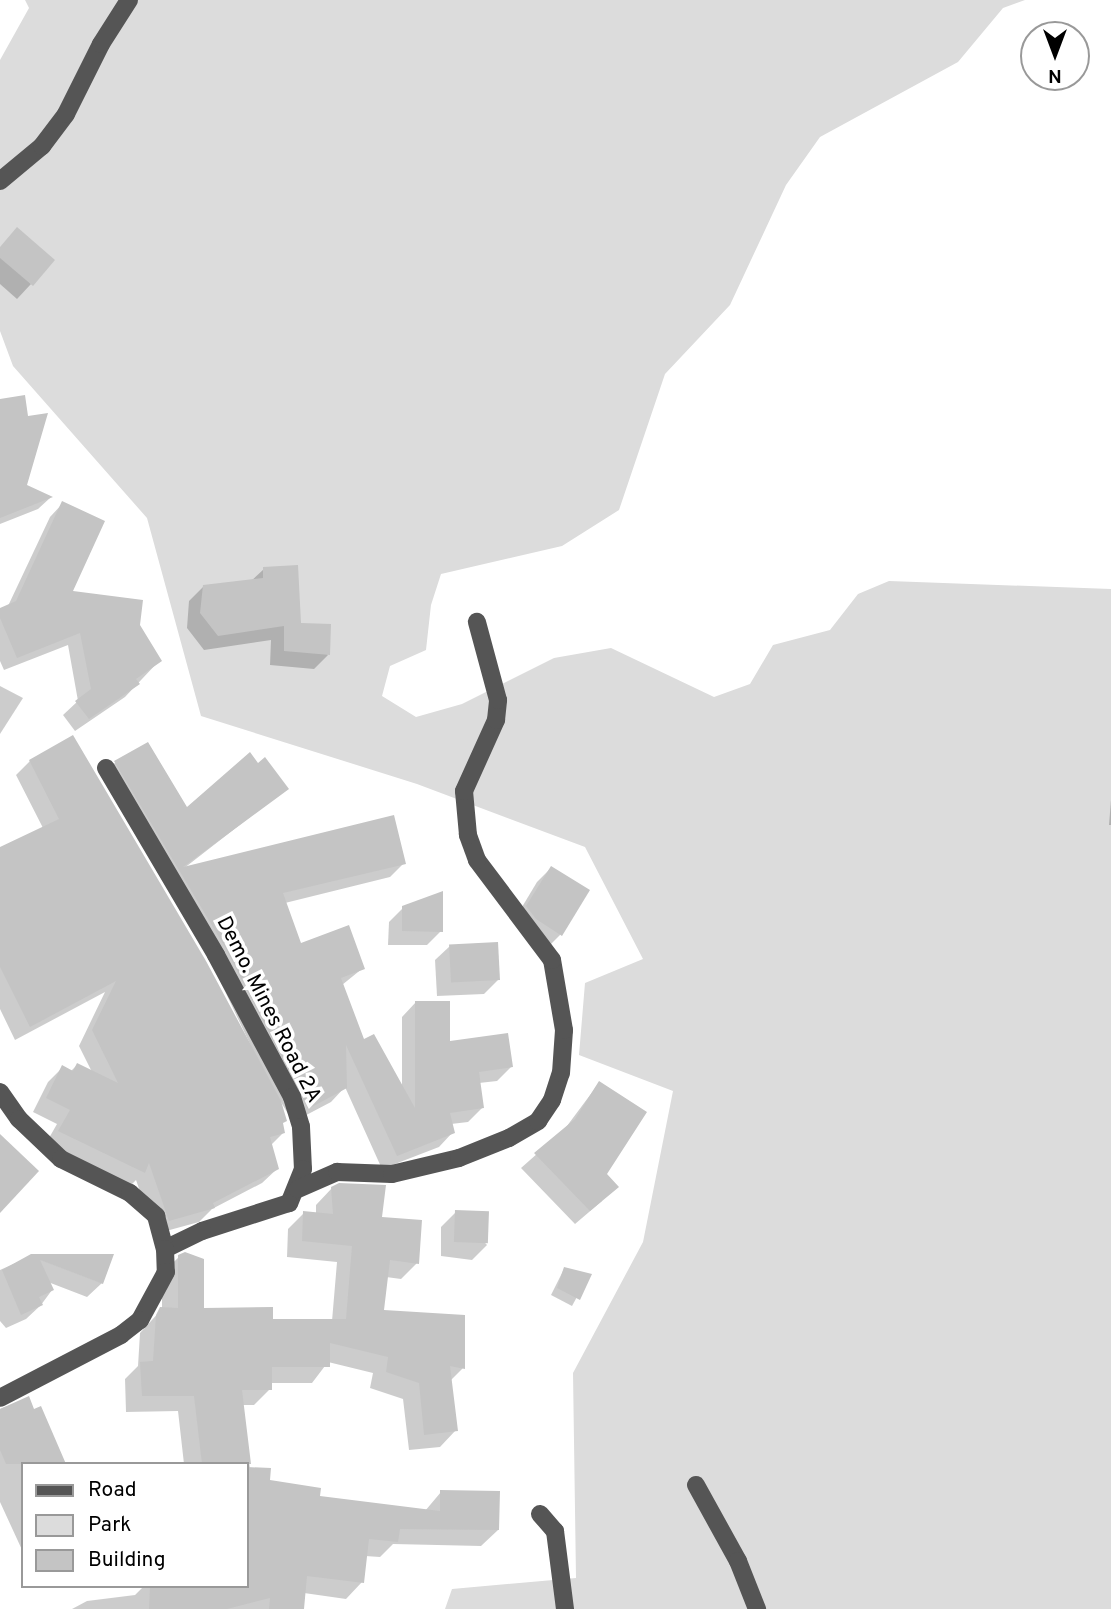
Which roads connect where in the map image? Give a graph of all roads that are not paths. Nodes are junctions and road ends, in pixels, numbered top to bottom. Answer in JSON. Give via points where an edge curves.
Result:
{"nodes":[{"id":1,"x":129,"y":0,"type":"edge"},
{"id":2,"x":0,"y":181,"type":"edge"},
{"id":3,"x":477,"y":622,"type":"dead end"},
{"id":4,"x":106,"y":768,"type":"dead end"},
{"id":5,"x":0,"y":1092,"type":"edge"},
{"id":6,"x":298,"y":1189,"type":"junction"},
{"id":7,"x":165,"y":1249,"type":"junction"},
{"id":8,"x":0,"y":1398,"type":"edge"},
{"id":9,"x":696,"y":1485,"type":"dead end"},
{"id":10,"x":540,"y":1514,"type":"dead end"},
{"id":11,"x":752,"y":1605,"type":"edge"},
{"id":12,"x":565,"y":1609,"type":"edge"}],
"edges":[{"from":1,"to":2,"type":"street","via":[[66,114],[33,155]]},
{"from":3,"to":6,"type":"street","via":[[498,700],[496,720],[464,790],[468,835],[477,860],[552,960],[564,1030],[561,1073],[552,1100],[538,1121],[509,1138],[460,1158],[392,1174],[337,1172]]},
{"from":4,"to":6,"type":"street","name":"Demo. Mines Road 2A","via":[[292,1097],[301,1128]]},
{"from":5,"to":7,"type":"street","via":[[53,1152],[130,1193],[156,1216]]},
{"from":6,"to":7,"type":"street","via":[[280,1209],[214,1227]]},
{"from":7,"to":8,"type":"street","via":[[166,1272],[139,1320],[121,1335]]},
{"from":9,"to":11,"type":"street"},
{"from":10,"to":12,"type":"street","via":[[555,1531]]}]}
